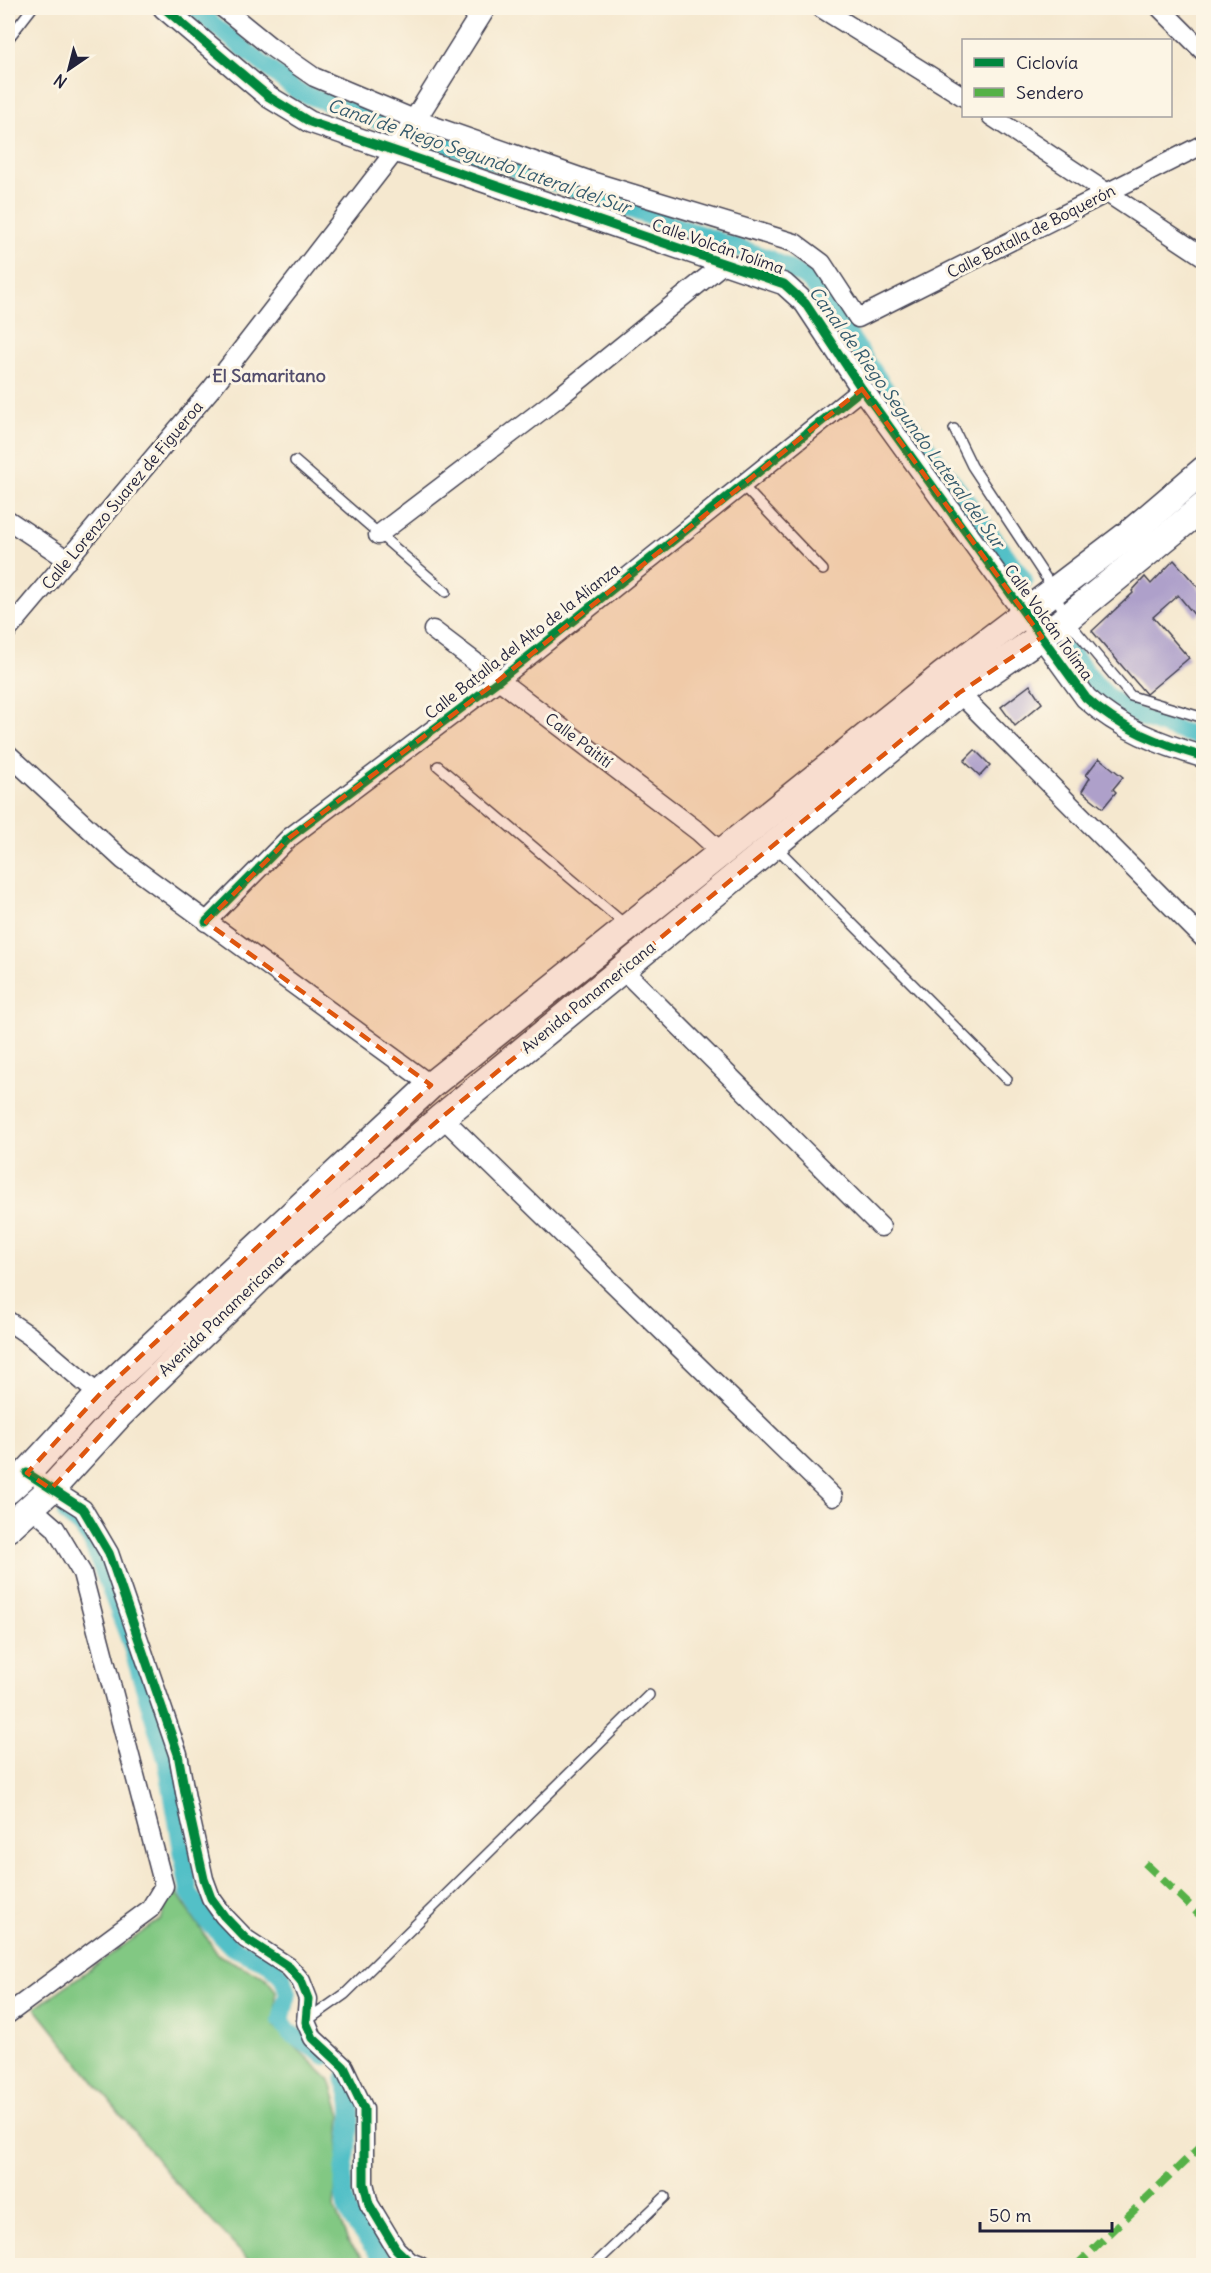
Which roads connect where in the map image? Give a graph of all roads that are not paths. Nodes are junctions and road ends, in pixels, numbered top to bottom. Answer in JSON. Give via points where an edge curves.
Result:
{"nodes":[{"id":1,"x":32,"y":8,"type":"edge"},
{"id":2,"x":164,"y":8,"type":"edge"},
{"id":3,"x":223,"y":8,"type":"edge"},
{"id":4,"x":484,"y":8,"type":"edge"},
{"id":5,"x":821,"y":8,"type":"edge"},
{"id":6,"x":1160,"y":8,"type":"edge"},
{"id":7,"x":8,"y":39,"type":"edge"},
{"id":8,"x":1203,"y":52,"type":"edge"},
{"id":9,"x":962,"y":96,"type":"edge"},
{"id":10,"x":993,"y":117,"type":"edge"},
{"id":11,"x":404,"y":135,"type":"junction"},
{"id":12,"x":1203,"y":144,"type":"edge"},
{"id":13,"x":1107,"y":192,"type":"junction"},
{"id":14,"x":1203,"y":256,"type":"edge"},
{"id":15,"x":723,"y":264,"type":"junction"},
{"id":16,"x":858,"y":318,"type":"joint"},
{"id":17,"x":862,"y":389,"type":"junction"},
{"id":18,"x":954,"y":429,"type":"dead end"},
{"id":19,"x":295,"y":461,"type":"dead end"},
{"id":20,"x":1203,"y":470,"type":"edge"},
{"id":21,"x":743,"y":486,"type":"junction"},
{"id":22,"x":1203,"y":506,"type":"edge"},
{"id":23,"x":8,"y":520,"type":"edge"},
{"id":24,"x":378,"y":535,"type":"junction"},
{"id":25,"x":68,"y":560,"type":"junction"},
{"id":26,"x":823,"y":570,"type":"dead end"},
{"id":27,"x":1054,"y":590,"type":"junction"},
{"id":28,"x":446,"y":592,"type":"dead end"},
{"id":29,"x":1024,"y":612,"type":"junction"},
{"id":30,"x":1066,"y":619,"type":"junction"},
{"id":31,"x":8,"y":630,"type":"edge"},
{"id":32,"x":433,"y":630,"type":"dead end"},
{"id":33,"x":1042,"y":637,"type":"junction"},
{"id":34,"x":499,"y":680,"type":"junction"},
{"id":35,"x":959,"y":693,"type":"junction"},
{"id":36,"x":1203,"y":718,"type":"edge"},
{"id":37,"x":8,"y":754,"type":"edge"},
{"id":38,"x":1203,"y":757,"type":"edge"},
{"id":39,"x":438,"y":766,"type":"dead end"},
{"id":40,"x":774,"y":846,"type":"junction"},
{"id":41,"x":722,"y":853,"type":"junction"},
{"id":42,"x":206,"y":922,"type":"junction"},
{"id":43,"x":629,"y":927,"type":"junction"},
{"id":44,"x":1203,"y":939,"type":"edge"},
{"id":45,"x":622,"y":969,"type":"junction"},
{"id":46,"x":1007,"y":1079,"type":"dead end"},
{"id":47,"x":431,"y":1085,"type":"junction"},
{"id":48,"x":442,"y":1117,"type":"junction"},
{"id":49,"x":881,"y":1227,"type":"dead end"},
{"id":50,"x":8,"y":1322,"type":"edge"},
{"id":51,"x":99,"y":1395,"type":"junction"},
{"id":52,"x":17,"y":1482,"type":"edge"},
{"id":53,"x":51,"y":1489,"type":"junction"},
{"id":54,"x":832,"y":1497,"type":"dead end"},
{"id":55,"x":16,"y":1516,"type":"edge"},
{"id":56,"x":649,"y":1695,"type":"dead end"},
{"id":57,"x":8,"y":2014,"type":"edge"},
{"id":58,"x":306,"y":2022,"type":"junction"},
{"id":59,"x":665,"y":2197,"type":"dead end"},
{"id":60,"x":420,"y":2265,"type":"edge"},
{"id":61,"x":593,"y":2265,"type":"edge"}],
"edges":[{"from":1,"to":7,"type":"lane"},
{"from":2,"to":11,"type":"street","name":"Calle Volcán Tolima","via":[[290,111],[310,122]]},
{"from":3,"to":11,"type":"street","name":"Calle Volcán Tolima","via":[[271,47]]},
{"from":4,"to":11,"type":"street","name":"Calle Lorenzo Suarez de Figueroa"},
{"from":5,"to":9,"type":"street"},
{"from":6,"to":8,"type":"street"},
{"from":10,"to":13,"type":"street"},
{"from":11,"to":15,"type":"street","name":"Calle Volcán Tolima"},
{"from":11,"to":16,"type":"street","name":"Calle Volcán Tolima","via":[[588,180],[795,243],[822,263]]},
{"from":11,"to":25,"type":"street","name":"Calle Lorenzo Suarez de Figueroa","via":[[212,388]]},
{"from":12,"to":13,"type":"street","name":"Calle Batalla de Boquerón"},
{"from":13,"to":14,"type":"street"},
{"from":13,"to":16,"type":"street","name":"Calle Batalla de Boquerón"},
{"from":15,"to":17,"type":"street","name":"Calle Volcán Tolima","via":[[784,284],[798,297]]},
{"from":15,"to":24,"type":"street","via":[[554,401]]},
{"from":17,"to":21,"type":"street","name":"Calle Batalla del Alto de la Alianza"},
{"from":17,"to":29,"type":"street","name":"Calle Volcán Tolima"},
{"from":18,"to":27,"type":"lane","name":"Calle Volcán Tolima","via":[[972,466]]},
{"from":19,"to":24,"type":"lane"},
{"from":20,"to":27,"type":"main road","name":"Avenida Panamericana","via":[[1129,534]]},
{"from":21,"to":26,"type":"lane"},
{"from":21,"to":34,"type":"street","name":"Calle Batalla del Alto de la Alianza"},
{"from":22,"to":30,"type":"main road","name":"Avenida Panamericana"},
{"from":23,"to":25,"type":"street"},
{"from":24,"to":28,"type":"lane"},
{"from":25,"to":31,"type":"street","name":"Calle Lorenzo Suarez de Figueroa"},
{"from":27,"to":29,"type":"main road","name":"Avenida Panamericana"},
{"from":27,"to":30,"type":"lane","name":"Calle Volcán Tolima"},
{"from":29,"to":33,"type":"street","name":"Calle Volcán Tolima"},
{"from":29,"to":41,"type":"main road","name":"Avenida Panamericana"},
{"from":30,"to":33,"type":"main road","name":"Avenida Panamericana"},
{"from":30,"to":36,"type":"lane","name":"Calle Volcán Tolima","via":[[1131,696]]},
{"from":32,"to":34,"type":"street","name":"Calle Paitití"},
{"from":33,"to":35,"type":"main road","name":"Avenida Panamericana"},
{"from":33,"to":38,"type":"street","name":"Calle Volcán Tolima","via":[[1062,669],[1102,713],[1154,741]]},
{"from":34,"to":41,"type":"street","name":"Calle Paitití"},
{"from":34,"to":42,"type":"street","name":"Calle Batalla del Alto de la Alianza","via":[[289,838]]},
{"from":35,"to":40,"type":"main road","name":"Avenida Panamericana"},
{"from":35,"to":44,"type":"street"},
{"from":37,"to":42,"type":"street","via":[[123,860]]},
{"from":39,"to":43,"type":"lane"},
{"from":40,"to":45,"type":"main road","name":"Avenida Panamericana"},
{"from":40,"to":46,"type":"lane"},
{"from":41,"to":43,"type":"main road","name":"Avenida Panamericana"},
{"from":42,"to":47,"type":"street"},
{"from":43,"to":47,"type":"main road","name":"Avenida Panamericana"},
{"from":45,"to":48,"type":"main road","name":"Avenida Panamericana"},
{"from":45,"to":49,"type":"street"},
{"from":47,"to":51,"type":"main road","name":"Avenida Panamericana"},
{"from":48,"to":53,"type":"main road","name":"Avenida Panamericana","via":[[274,1264],[119,1415]]},
{"from":48,"to":54,"type":"street"},
{"from":50,"to":51,"type":"street"},
{"from":51,"to":52,"type":"main road","name":"Avenida Panamericana"},
{"from":52,"to":53,"type":"street"},
{"from":53,"to":55,"type":"main road","name":"Avenida Panamericana"},
{"from":53,"to":58,"type":"street","via":[[83,1509],[109,1553],[126,1595],[178,1754],[211,1898],[246,1939],[289,1967],[301,1981],[308,1998]]},
{"from":55,"to":57,"type":"street","via":[[55,1528],[82,1573],[164,1886],[150,1909]]},
{"from":56,"to":58,"type":"lane","via":[[345,1994]]},
{"from":58,"to":60,"type":"street","via":[[314,2038],[344,2067],[364,2109],[364,2183],[369,2204],[396,2249],[410,2262]]},
{"from":59,"to":61,"type":"lane"}]}
